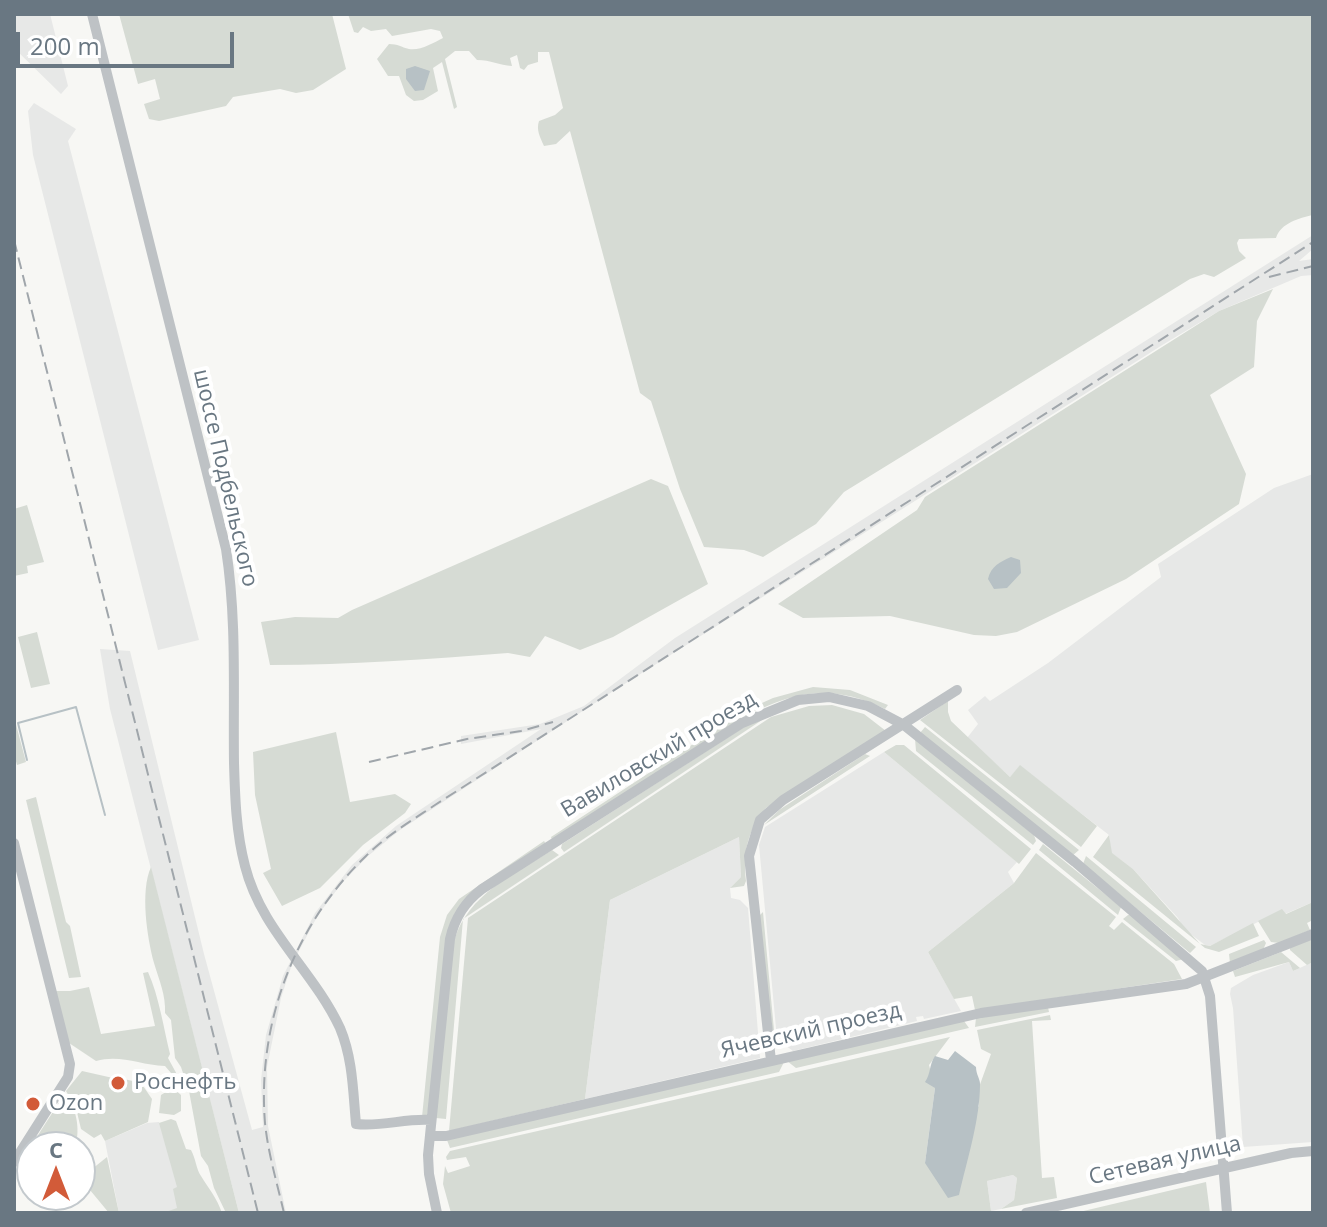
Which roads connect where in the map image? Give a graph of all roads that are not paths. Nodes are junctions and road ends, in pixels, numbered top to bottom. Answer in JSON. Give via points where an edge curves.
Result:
{"nodes":[{"id":1,"x":92,"y":14,"type":"edge"},
{"id":2,"x":957,"y":690,"type":"dead end"},
{"id":3,"x":904,"y":725,"type":"junction"},
{"id":4,"x":14,"y":843,"type":"edge"},
{"id":5,"x":1313,"y":934,"type":"edge"},
{"id":6,"x":1204,"y":977,"type":"junction"},
{"id":7,"x":771,"y":1061,"type":"junction"},
{"id":8,"x":431,"y":1120,"type":"junction"},
{"id":9,"x":430,"y":1136,"type":"junction"},
{"id":10,"x":1313,"y":1151,"type":"edge"},
{"id":11,"x":14,"y":1162,"type":"edge"},
{"id":12,"x":1224,"y":1168,"type":"junction"},
{"id":13,"x":437,"y":1213,"type":"edge"},
{"id":14,"x":1026,"y":1213,"type":"edge"},
{"id":15,"x":1227,"y":1213,"type":"edge"}],
"edges":[{"from":1,"to":8,"type":"street","name":"шоссе Подбельского","via":[[226,549],[232,590],[236,817],[244,865],[262,913],[339,1027],[351,1064],[356,1124],[375,1127]]},
{"from":2,"to":3,"type":"street"},
{"from":3,"to":6,"type":"street","name":"Вавиловский проезд","via":[[1189,958]]},
{"from":3,"to":7,"type":"street","via":[[771,809],[756,829],[749,856]]},
{"from":3,"to":8,"type":"street","name":"Вавиловский проезд","via":[[848,700],[814,697],[780,705],[742,723],[473,896],[450,939]]},
{"from":4,"to":11,"type":"street","via":[[70,1064],[68,1077]]},
{"from":5,"to":6,"type":"street","name":"Ячевский проезд"},
{"from":6,"to":7,"type":"street","name":"Ячевский проезд","via":[[1186,984],[981,1013]]},
{"from":6,"to":12,"type":"street"},
{"from":7,"to":9,"type":"street","name":"Ячевский проезд"},
{"from":8,"to":9,"type":"street","name":"Вавиловский проезд"},
{"from":9,"to":13,"type":"street","name":"Вавиловский проезд","via":[[429,1174]]},
{"from":10,"to":12,"type":"street","name":"Сетевая улица"},
{"from":12,"to":14,"type":"street","name":"Сетевая улица"},
{"from":12,"to":15,"type":"street"}]}
